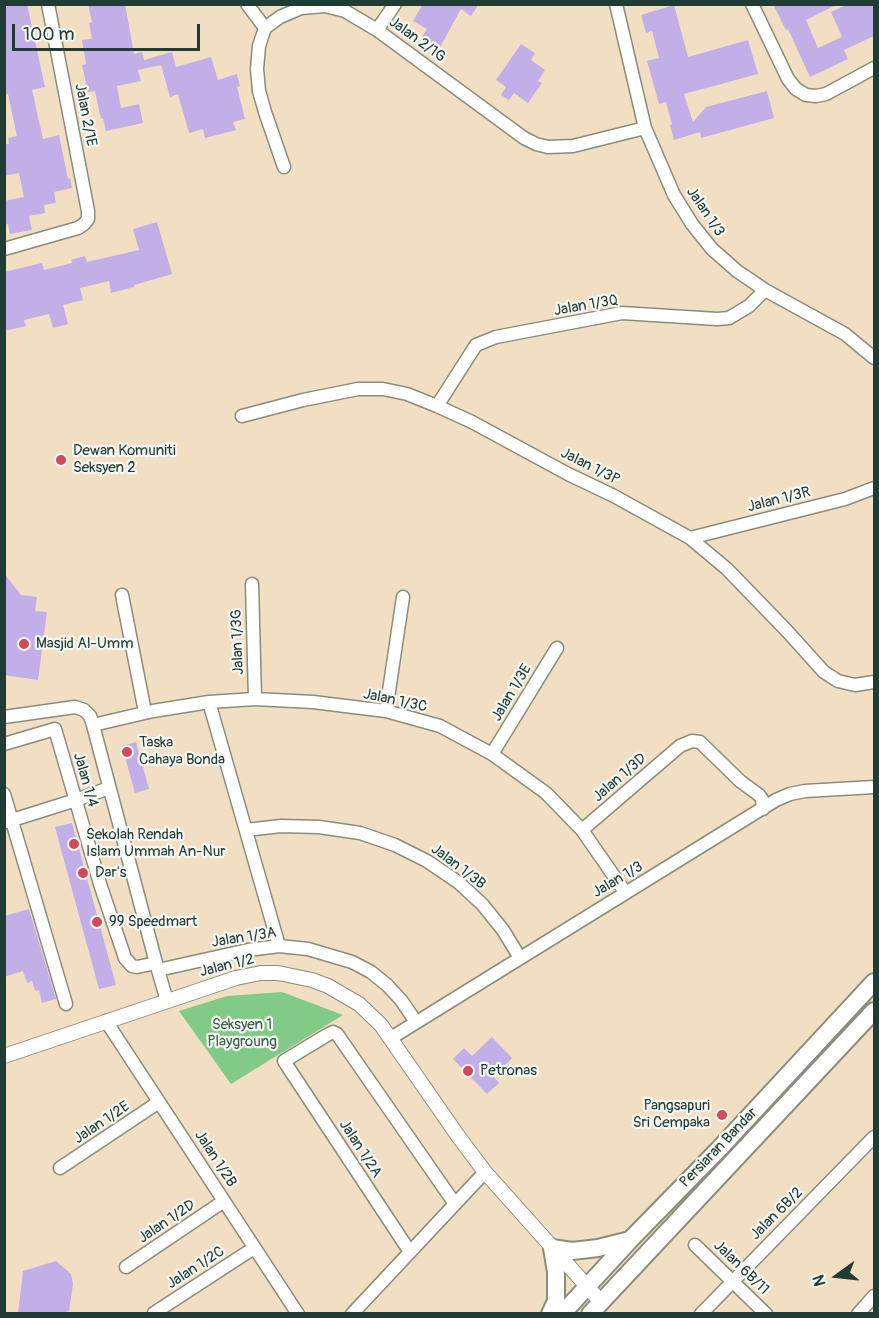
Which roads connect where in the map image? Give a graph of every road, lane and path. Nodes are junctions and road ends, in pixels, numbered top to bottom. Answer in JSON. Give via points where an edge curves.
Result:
{"nodes":[{"id":1,"x":48,"y":4,"type":"edge"},
{"id":2,"x":247,"y":4,"type":"edge"},
{"id":3,"x":395,"y":4,"type":"edge"},
{"id":4,"x":616,"y":4,"type":"edge"},
{"id":5,"x":752,"y":4,"type":"edge"},
{"id":6,"x":265,"y":28,"type":"junction"},
{"id":7,"x":378,"y":30,"type":"junction"},
{"id":8,"x":874,"y":68,"type":"edge"},
{"id":9,"x":645,"y":128,"type":"junction"},
{"id":10,"x":284,"y":167,"type":"dead end"},
{"id":11,"x":4,"y":249,"type":"edge"},
{"id":12,"x":765,"y":290,"type":"junction"},
{"id":13,"x":874,"y":358,"type":"edge"},
{"id":14,"x":437,"y":406,"type":"junction"},
{"id":15,"x":242,"y":416,"type":"dead end"},
{"id":16,"x":874,"y":488,"type":"edge"},
{"id":17,"x":690,"y":538,"type":"junction"},
{"id":18,"x":252,"y":584,"type":"dead end"},
{"id":19,"x":122,"y":595,"type":"dead end"},
{"id":20,"x":403,"y":597,"type":"dead end"},
{"id":21,"x":557,"y":648,"type":"dead end"},
{"id":22,"x":874,"y":682,"type":"edge"},
{"id":23,"x":255,"y":699,"type":"junction"},
{"id":24,"x":209,"y":702,"type":"junction"},
{"id":25,"x":386,"y":711,"type":"junction"},
{"id":26,"x":145,"y":712,"type":"junction"},
{"id":27,"x":4,"y":717,"type":"edge"},
{"id":28,"x":93,"y":724,"type":"junction"},
{"id":29,"x":4,"y":744,"type":"edge"},
{"id":30,"x":492,"y":753,"type":"junction"},
{"id":31,"x":110,"y":788,"type":"junction"},
{"id":32,"x":874,"y":788,"type":"edge"},
{"id":33,"x":4,"y":794,"type":"edge"},
{"id":34,"x":76,"y":800,"type":"junction"},
{"id":35,"x":763,"y":809,"type":"junction"},
{"id":36,"x":8,"y":821,"type":"edge"},
{"id":37,"x":246,"y":830,"type":"junction"},
{"id":38,"x":582,"y":830,"type":"junction"},
{"id":39,"x":625,"y":892,"type":"junction"},
{"id":40,"x":279,"y":946,"type":"junction"},
{"id":41,"x":520,"y":958,"type":"junction"},
{"id":42,"x":157,"y":966,"type":"junction"},
{"id":43,"x":874,"y":982,"type":"edge"},
{"id":44,"x":167,"y":1000,"type":"junction"},
{"id":45,"x":66,"y":1004,"type":"dead end"},
{"id":46,"x":874,"y":1011,"type":"edge"},
{"id":47,"x":106,"y":1021,"type":"junction"},
{"id":48,"x":416,"y":1022,"type":"junction"},
{"id":49,"x":391,"y":1038,"type":"junction"},
{"id":50,"x":4,"y":1056,"type":"edge"},
{"id":51,"x":159,"y":1102,"type":"junction"},
{"id":52,"x":874,"y":1137,"type":"edge"},
{"id":53,"x":60,"y":1168,"type":"dead end"},
{"id":54,"x":485,"y":1172,"type":"junction"},
{"id":55,"x":224,"y":1201,"type":"junction"},
{"id":56,"x":455,"y":1204,"type":"junction"},
{"id":57,"x":630,"y":1240,"type":"junction"},
{"id":58,"x":695,"y":1245,"type":"dead end"},
{"id":59,"x":254,"y":1248,"type":"junction"},
{"id":60,"x":552,"y":1248,"type":"junction"},
{"id":61,"x":410,"y":1252,"type":"junction"},
{"id":62,"x":126,"y":1267,"type":"dead end"},
{"id":63,"x":732,"y":1281,"type":"junction"},
{"id":64,"x":586,"y":1286,"type":"junction"},
{"id":65,"x":874,"y":1296,"type":"edge"},
{"id":66,"x":596,"y":1308,"type":"edge"},
{"id":67,"x":154,"y":1313,"type":"edge"},
{"id":68,"x":298,"y":1314,"type":"edge"},
{"id":69,"x":352,"y":1314,"type":"edge"},
{"id":70,"x":550,"y":1314,"type":"edge"},
{"id":71,"x":562,"y":1314,"type":"edge"},
{"id":72,"x":701,"y":1314,"type":"edge"},
{"id":73,"x":766,"y":1314,"type":"edge"},
{"id":74,"x":858,"y":1314,"type":"edge"}],
"edges":[{"from":1,"to":11,"type":"street","name":"Jalan 2/1E","via":[[87,219],[78,228]]},
{"from":2,"to":6,"type":"street"},
{"from":3,"to":7,"type":"street"},
{"from":4,"to":9,"type":"street","name":"Jalan 1/3"},
{"from":5,"to":8,"type":"street","via":[[788,79],[806,95],[826,94]]},
{"from":6,"to":7,"type":"street","name":"Jalan 2/1G","via":[[302,8],[325,6],[345,11]]},
{"from":6,"to":10,"type":"street","via":[[258,46],[259,91]]},
{"from":7,"to":9,"type":"street","name":"Jalan 2/1G","via":[[536,144],[573,146]]},
{"from":9,"to":12,"type":"street","name":"Jalan 1/3","via":[[674,195],[692,224],[712,249]]},
{"from":12,"to":13,"type":"street","name":"Jalan 1/3","via":[[845,334]]},
{"from":12,"to":14,"type":"street","name":"Jalan 1/3Q","via":[[729,318],[622,314],[496,337],[477,345]]},
{"from":14,"to":15,"type":"street","name":"Jalan 1/3P","via":[[407,394],[358,389]]},
{"from":14,"to":17,"type":"street","name":"Jalan 1/3P"},
{"from":16,"to":17,"type":"street","name":"Jalan 1/3R","via":[[845,499]]},
{"from":17,"to":22,"type":"street","name":"Jalan 1/3P","via":[[727,568],[824,672],[855,685]]},
{"from":18,"to":23,"type":"street","name":"Jalan 1/3G"},
{"from":19,"to":26,"type":"street"},
{"from":20,"to":25,"type":"street"},
{"from":21,"to":30,"type":"street","name":"Jalan 1/3E"},
{"from":23,"to":24,"type":"street","name":"Jalan 1/3C"},
{"from":23,"to":25,"type":"street","name":"Jalan 1/3C"},
{"from":24,"to":26,"type":"street","name":"Jalan 1/3C"},
{"from":24,"to":37,"type":"street"},
{"from":25,"to":30,"type":"street","name":"Jalan 1/3C","via":[[440,726]]},
{"from":26,"to":28,"type":"street","name":"Jalan 1/3C"},
{"from":27,"to":28,"type":"street","via":[[75,707],[84,710]]},
{"from":28,"to":31,"type":"street"},
{"from":29,"to":34,"type":"street","name":"Jalan 1/4","via":[[55,729]]},
{"from":30,"to":38,"type":"street","name":"Jalan 1/3C","via":[[546,793]]},
{"from":31,"to":34,"type":"street"},
{"from":31,"to":42,"type":"street"},
{"from":32,"to":35,"type":"street","name":"Jalan 1/3","via":[[805,791],[790,794]]},
{"from":33,"to":36,"type":"street"},
{"from":34,"to":36,"type":"street"},
{"from":34,"to":42,"type":"street","name":"Jalan 1/4","via":[[125,958],[132,966]]},
{"from":35,"to":38,"type":"street","name":"Jalan 1/3D","via":[[759,795],[700,742],[690,741]]},
{"from":35,"to":39,"type":"street","name":"Jalan 1/3"},
{"from":36,"to":45,"type":"street"},
{"from":37,"to":40,"type":"street"},
{"from":37,"to":41,"type":"street","name":"Jalan 1/3B","via":[[320,826],[360,833],[395,845],[458,882],[482,904]]},
{"from":38,"to":39,"type":"street","name":"Jalan 1/3C"},
{"from":39,"to":41,"type":"street","name":"Jalan 1/3"},
{"from":40,"to":42,"type":"street","name":"Jalan 1/3A"},
{"from":40,"to":48,"type":"street","name":"Jalan 1/3A","via":[[352,962],[371,972],[401,1000]]},
{"from":41,"to":48,"type":"street","name":"Jalan 1/3"},
{"from":42,"to":44,"type":"street"},
{"from":43,"to":57,"type":"main road","name":"Persiaran Bandar"},
{"from":44,"to":47,"type":"street","name":"Jalan 1/2"},
{"from":44,"to":49,"type":"street","name":"Jalan 1/2","via":[[236,978],[278,973],[328,986],[359,1004]]},
{"from":46,"to":66,"type":"main road","name":"Persiaran Bandar"},
{"from":47,"to":50,"type":"street","name":"Jalan 1/2"},
{"from":47,"to":51,"type":"street","name":"Jalan 1/2B"},
{"from":48,"to":49,"type":"street","name":"Jalan 1/3"},
{"from":49,"to":54,"type":"street","name":"Jalan 1/2"},
{"from":51,"to":53,"type":"street","name":"Jalan 1/2E"},
{"from":51,"to":55,"type":"street","name":"Jalan 1/2B"},
{"from":52,"to":63,"type":"street","name":"Jalan 6B/2"},
{"from":54,"to":56,"type":"street"},
{"from":54,"to":60,"type":"street","name":"Jalan 1/2"},
{"from":55,"to":59,"type":"street","name":"Jalan 1/2B"},
{"from":55,"to":62,"type":"street","name":"Jalan 1/2D"},
{"from":56,"to":61,"type":"street"},
{"from":56,"to":61,"type":"street","name":"Jalan 1/2A","via":[[337,1034],[327,1035],[284,1061]]},
{"from":57,"to":60,"type":"main road","via":[[572,1251]]},
{"from":57,"to":64,"type":"main road","name":"Persiaran Bandar"},
{"from":58,"to":63,"type":"street","name":"Jalan 6B/11"},
{"from":59,"to":67,"type":"street","name":"Jalan 1/2C"},
{"from":59,"to":68,"type":"street","name":"Jalan 1/2B"},
{"from":60,"to":64,"type":"street","name":"Jalan 1/2"},
{"from":60,"to":70,"type":"main road","via":[[556,1301]]},
{"from":61,"to":69,"type":"street"},
{"from":63,"to":72,"type":"street","name":"Jalan 6B/2"},
{"from":63,"to":73,"type":"street","name":"Jalan 6B/11"},
{"from":64,"to":66,"type":"street","name":"Jalan 1/2"},
{"from":64,"to":71,"type":"main road","name":"Persiaran Bandar"},
{"from":65,"to":74,"type":"street"}]}
